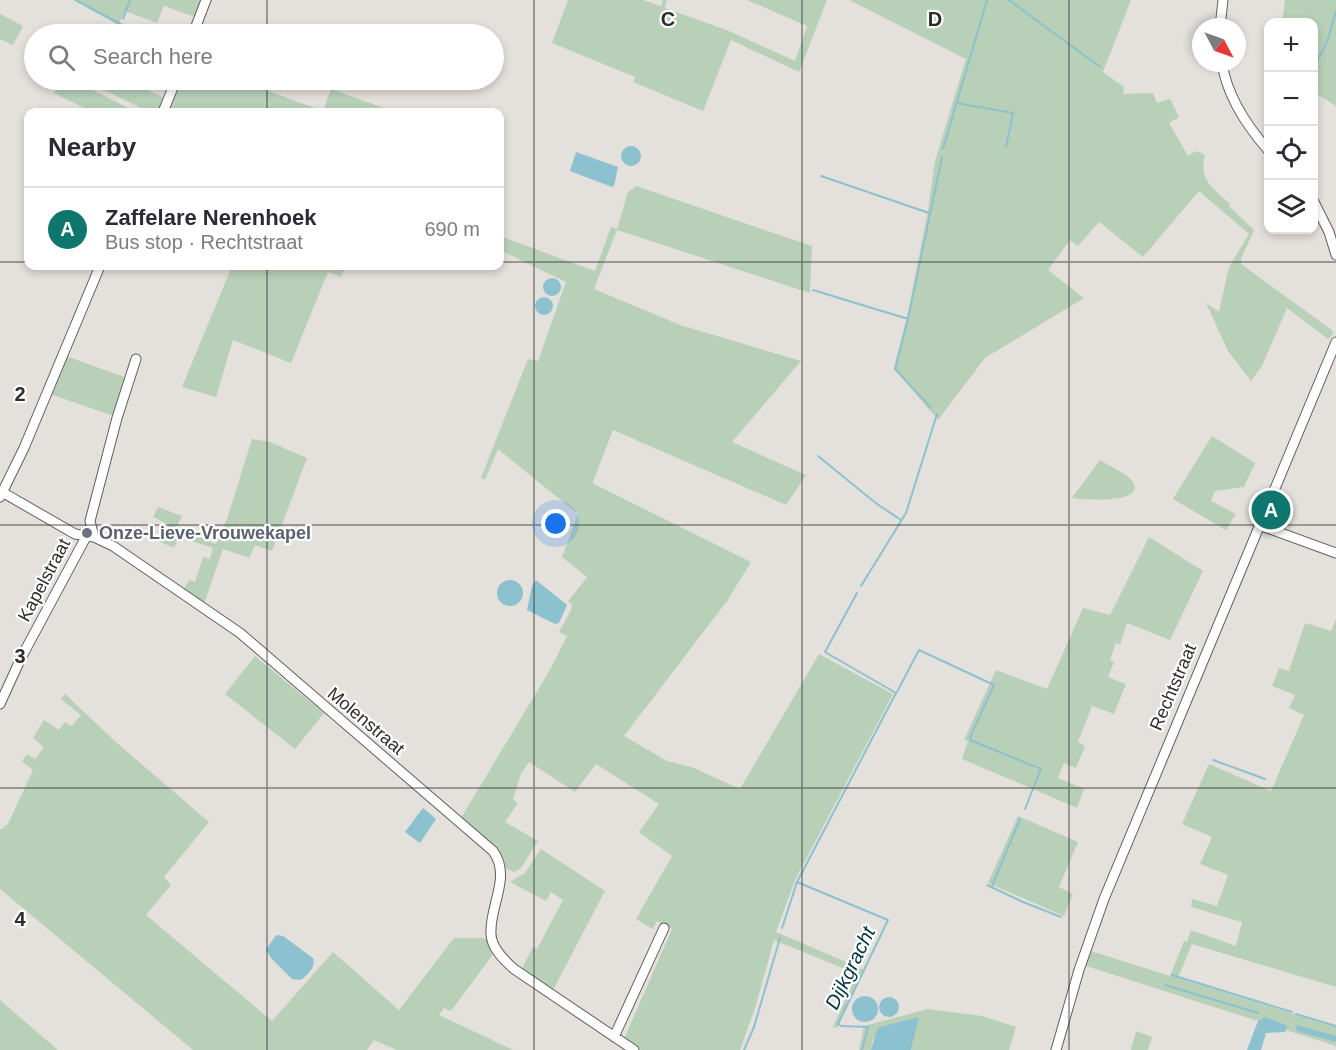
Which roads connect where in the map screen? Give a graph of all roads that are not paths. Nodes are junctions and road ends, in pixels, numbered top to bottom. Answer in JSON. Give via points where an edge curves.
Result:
{"nodes":[{"id":1,"x":206,"y":0,"type":"edge"},
{"id":2,"x":1223,"y":0,"type":"edge"},
{"id":3,"x":1221,"y":18,"type":"edge"},
{"id":4,"x":197,"y":24,"type":"edge"},
{"id":5,"x":1225,"y":72,"type":"edge"},
{"id":6,"x":172,"y":90,"type":"edge"},
{"id":7,"x":165,"y":108,"type":"edge"},
{"id":8,"x":1264,"y":145,"type":"edge"},
{"id":9,"x":1318,"y":210,"type":"edge"},
{"id":10,"x":1336,"y":255,"type":"edge"},
{"id":11,"x":98,"y":270,"type":"edge"},
{"id":12,"x":1336,"y":342,"type":"edge"},
{"id":13,"x":136,"y":359,"type":"dead end"},
{"id":14,"x":1,"y":495,"type":"edge"},
{"id":15,"x":1259,"y":525,"type":"junction"},
{"id":16,"x":90,"y":537,"type":"junction"},
{"id":17,"x":1336,"y":553,"type":"edge"},
{"id":18,"x":0,"y":704,"type":"edge"},
{"id":19,"x":664,"y":927,"type":"dead end"},
{"id":20,"x":614,"y":1037,"type":"junction"},
{"id":21,"x":634,"y":1050,"type":"edge"},
{"id":22,"x":1056,"y":1050,"type":"edge"}],
"edges":[{"from":1,"to":4,"type":"street"},
{"from":2,"to":3,"type":"street"},
{"from":5,"to":8,"type":"street","via":[[1237,106]]},
{"from":6,"to":7,"type":"street"},
{"from":9,"to":10,"type":"street"},
{"from":11,"to":14,"type":"street"},
{"from":12,"to":15,"type":"street","name":"Rechtstraat"},
{"from":13,"to":16,"type":"street","name":"Kapelstraat","via":[[90,521]]},
{"from":14,"to":16,"type":"street","name":"Molenstraat","via":[[75,534]]},
{"from":15,"to":17,"type":"street"},
{"from":15,"to":22,"type":"street","name":"Rechtstraat","via":[[1104,899]]},
{"from":16,"to":18,"type":"street","name":"Kapelstraat","via":[[21,658]]},
{"from":16,"to":20,"type":"street","name":"Molenstraat","via":[[113,546],[240,633],[493,851],[501,867],[491,934],[494,945],[506,963],[521,975]]},
{"from":19,"to":20,"type":"street"},
{"from":20,"to":21,"type":"street","name":"Molenstraat"}]}
